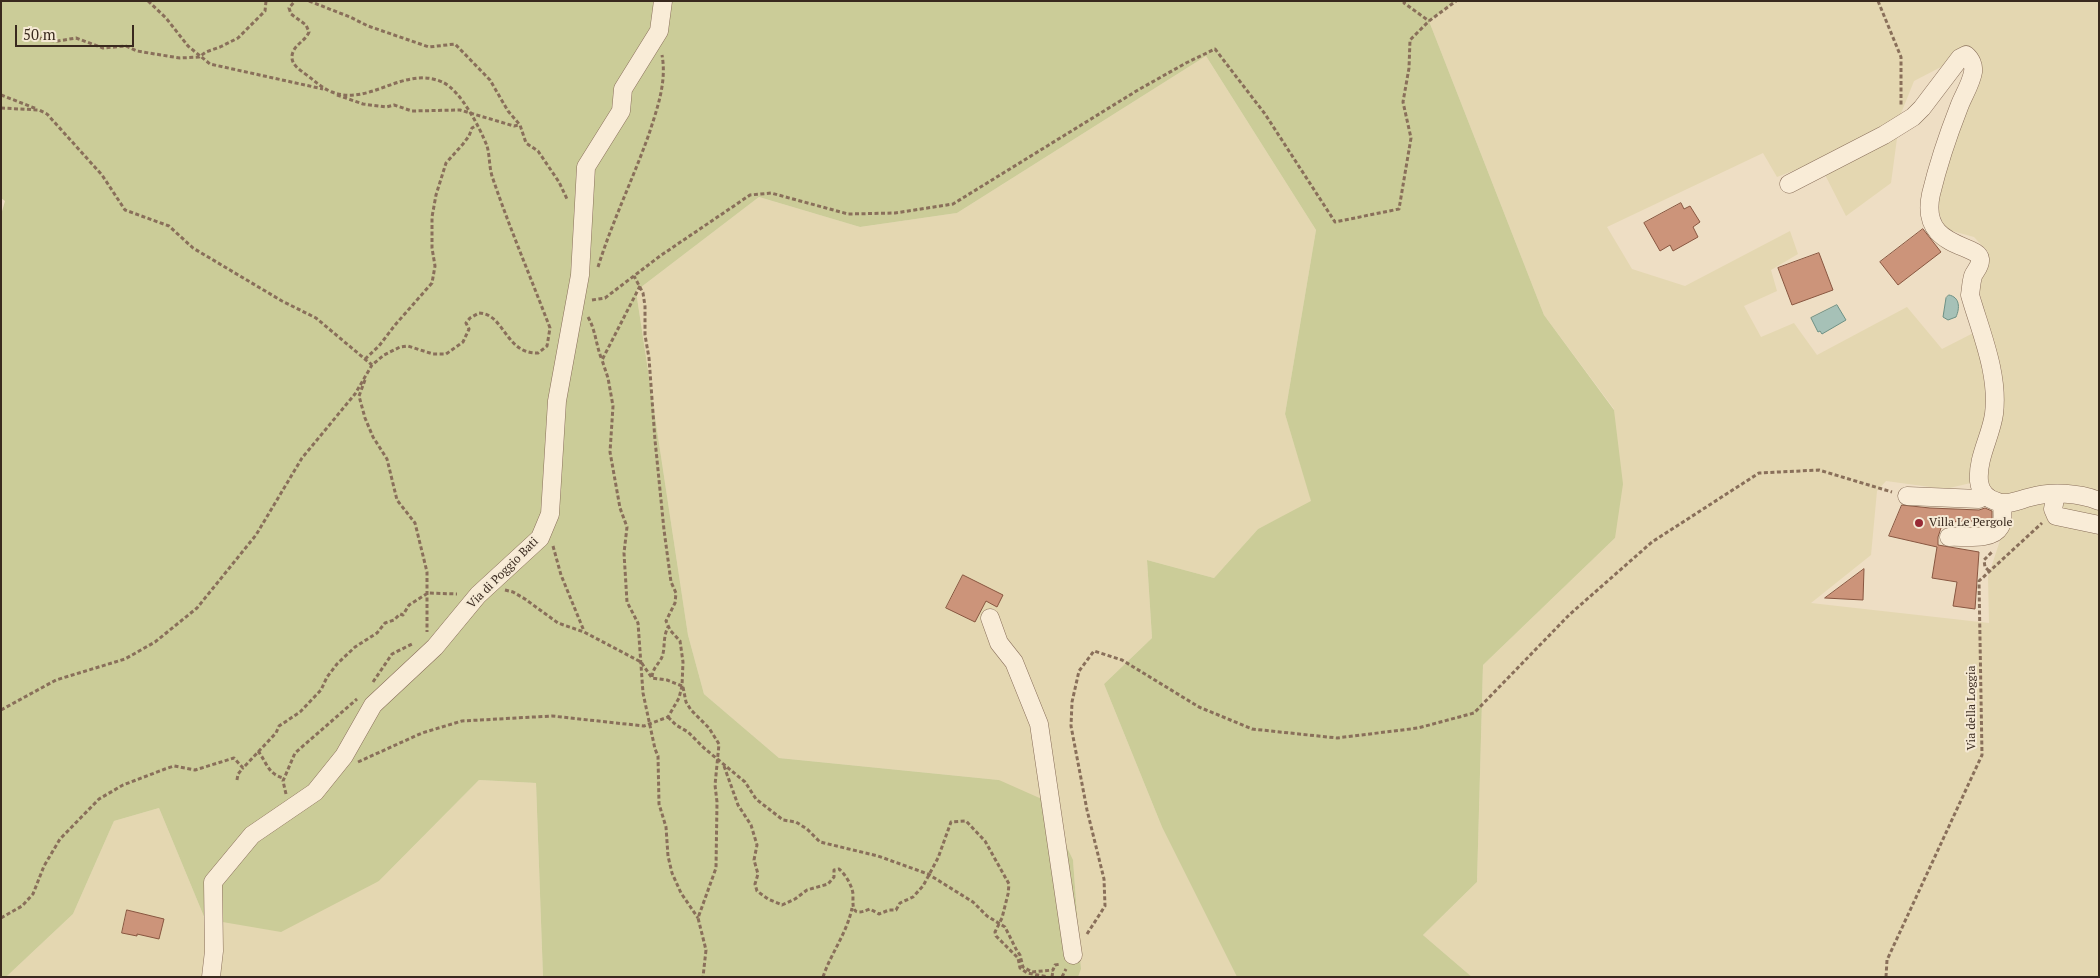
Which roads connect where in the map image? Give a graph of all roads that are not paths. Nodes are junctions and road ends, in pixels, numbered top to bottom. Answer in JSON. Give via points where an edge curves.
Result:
{"nodes":[{"id":1,"x":663,"y":1,"type":"edge"},
{"id":2,"x":1789,"y":184,"type":"dead end"},
{"id":3,"x":2056,"y":494,"type":"junction"},
{"id":4,"x":1984,"y":495,"type":"junction"},
{"id":5,"x":1907,"y":496,"type":"road end"},
{"id":6,"x":2099,"y":501,"type":"edge"},
{"id":7,"x":2002,"y":503,"type":"junction"},
{"id":8,"x":2099,"y":525,"type":"edge"},
{"id":9,"x":1949,"y":537,"type":"dead end"},
{"id":10,"x":990,"y":618,"type":"dead end"},
{"id":11,"x":1073,"y":955,"type":"dead end"},
{"id":12,"x":211,"y":977,"type":"edge"}],
"edges":[{"from":1,"to":12,"type":"street","name":"Via di Poggio Bati","via":[[659,31],[623,89],[621,110],[586,167],[582,299],[557,401],[550,514],[540,538],[430,642],[373,705],[344,756],[315,792],[252,835],[213,882]]},
{"from":2,"to":4,"type":"street","via":[[1913,117],[1960,58],[1966,55],[1969,58],[1973,71],[1958,109],[1929,207],[1932,220],[1943,238],[1975,251],[1980,258],[1970,295],[1991,368],[1995,402],[1980,468],[1979,480]]},
{"from":3,"to":6,"type":"street"},
{"from":3,"to":7,"type":"street"},
{"from":3,"to":8,"type":"street","via":[[2053,510],[2056,516]]},
{"from":4,"to":5,"type":"street","via":[[1979,499]]},
{"from":4,"to":7,"type":"street"},
{"from":7,"to":9,"type":"street","via":[[2002,521],[1996,532],[1987,536]]},
{"from":10,"to":11,"type":"street","via":[[999,643],[1014,662],[1039,724]]}]}
